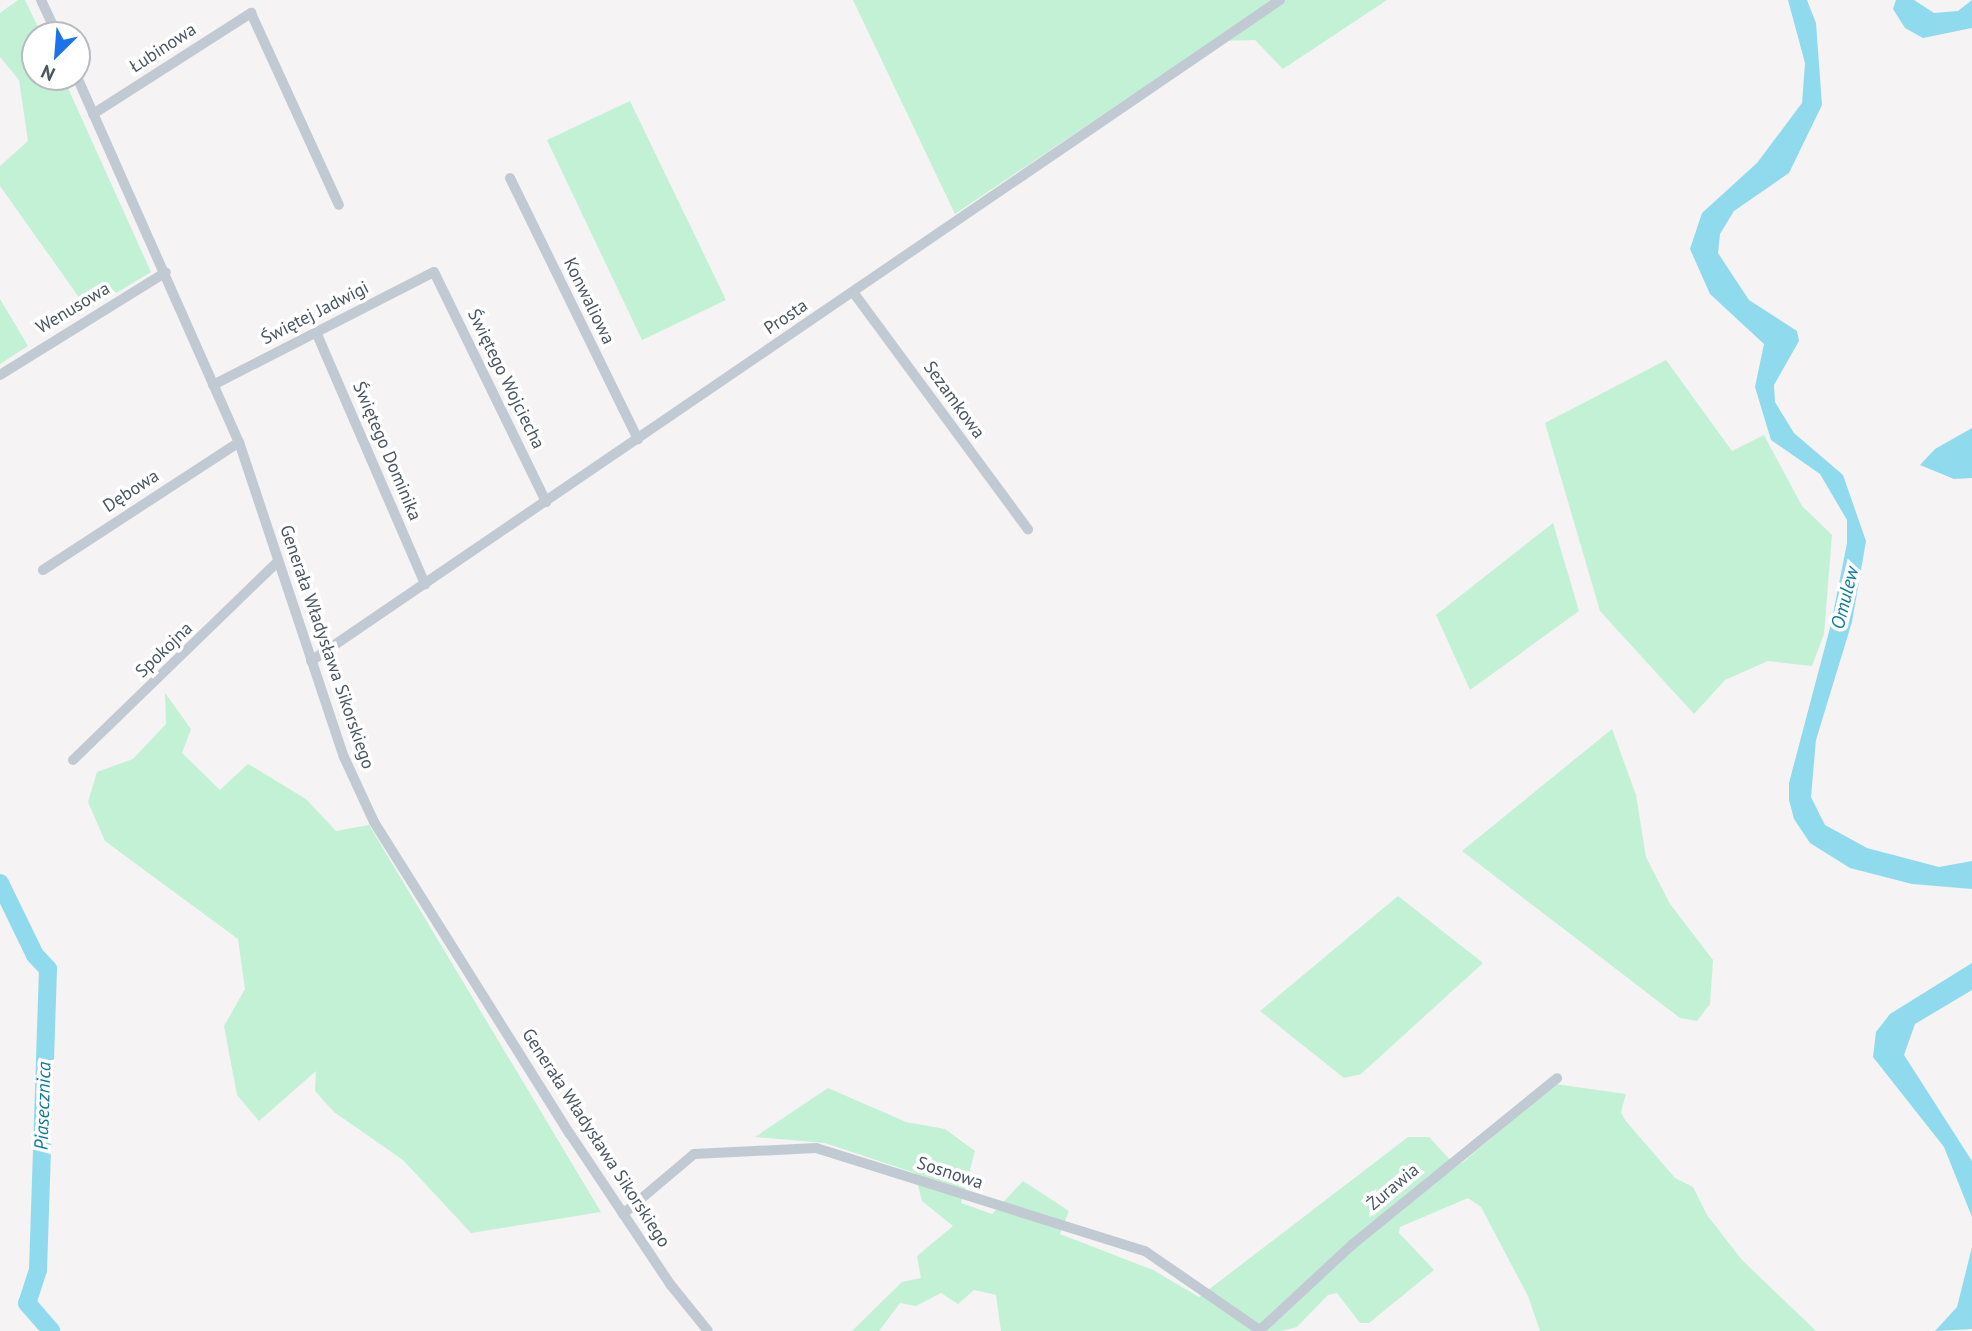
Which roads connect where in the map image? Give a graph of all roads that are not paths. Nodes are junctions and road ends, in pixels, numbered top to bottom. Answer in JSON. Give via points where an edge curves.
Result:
{"nodes":[{"id":1,"x":41,"y":0,"type":"edge"},
{"id":2,"x":1280,"y":0,"type":"edge"},
{"id":3,"x":51,"y":21,"type":"edge"},
{"id":4,"x":82,"y":91,"type":"edge"},
{"id":5,"x":93,"y":114,"type":"junction"},
{"id":6,"x":510,"y":178,"type":"dead end"},
{"id":7,"x":339,"y":205,"type":"dead end"},
{"id":8,"x":166,"y":272,"type":"junction"},
{"id":9,"x":434,"y":272,"type":"joint"},
{"id":10,"x":853,"y":292,"type":"junction"},
{"id":11,"x":316,"y":332,"type":"junction"},
{"id":12,"x":0,"y":375,"type":"edge"},
{"id":13,"x":213,"y":385,"type":"junction"},
{"id":14,"x":638,"y":439,"type":"junction"},
{"id":15,"x":239,"y":442,"type":"junction"},
{"id":16,"x":546,"y":502,"type":"junction"},
{"id":17,"x":1028,"y":529,"type":"dead end"},
{"id":18,"x":277,"y":562,"type":"junction"},
{"id":19,"x":43,"y":570,"type":"dead end"},
{"id":20,"x":425,"y":584,"type":"junction"},
{"id":21,"x":312,"y":661,"type":"junction"},
{"id":22,"x":73,"y":760,"type":"dead end"},
{"id":23,"x":1557,"y":1078,"type":"dead end"},
{"id":24,"x":623,"y":1214,"type":"junction"},
{"id":25,"x":708,"y":1331,"type":"edge"},
{"id":26,"x":1260,"y":1331,"type":"edge"}],
"edges":[{"from":1,"to":3,"type":"street"},
{"from":2,"to":10,"type":"street","name":"Prosta"},
{"from":4,"to":5,"type":"street","name":"Generała Władysława Sikorskiego"},
{"from":5,"to":7,"type":"street","name":"Łubinowa","via":[[251,13]]},
{"from":5,"to":8,"type":"street","name":"Generała Władysława Sikorskiego"},
{"from":6,"to":14,"type":"street","name":"Konwaliowa"},
{"from":8,"to":12,"type":"street","name":"Wenusowa"},
{"from":8,"to":13,"type":"street","name":"Generała Władysława Sikorskiego"},
{"from":9,"to":11,"type":"street","name":"Świętej Jadwigi"},
{"from":9,"to":16,"type":"street","name":"Świętego Wojciecha"},
{"from":10,"to":14,"type":"street","name":"Prosta"},
{"from":10,"to":17,"type":"street","name":"Sezamkowa"},
{"from":11,"to":13,"type":"street","name":"Świętej Jadwigi"},
{"from":11,"to":20,"type":"street","name":"Świętego Dominika"},
{"from":13,"to":15,"type":"street","name":"Generała Władysława Sikorskiego"},
{"from":14,"to":16,"type":"street","name":"Prosta"},
{"from":15,"to":18,"type":"street","name":"Generała Władysława Sikorskiego"},
{"from":15,"to":19,"type":"street","name":"Dębowa"},
{"from":16,"to":20,"type":"street","name":"Prosta"},
{"from":18,"to":21,"type":"street","name":"Generała Władysława Sikorskiego"},
{"from":18,"to":22,"type":"street","name":"Spokojna"},
{"from":20,"to":21,"type":"street","name":"Prosta"},
{"from":21,"to":24,"type":"street","name":"Generała Władysława Sikorskiego","via":[[344,757],[374,822]]},
{"from":23,"to":26,"type":"street","name":"Żurawia","via":[[1363,1235]]},
{"from":24,"to":25,"type":"street","name":"Generała Władysława Sikorskiego"},
{"from":24,"to":26,"type":"street","name":"Sosnowa","via":[[694,1154],[816,1148],[1145,1251]]}]}
